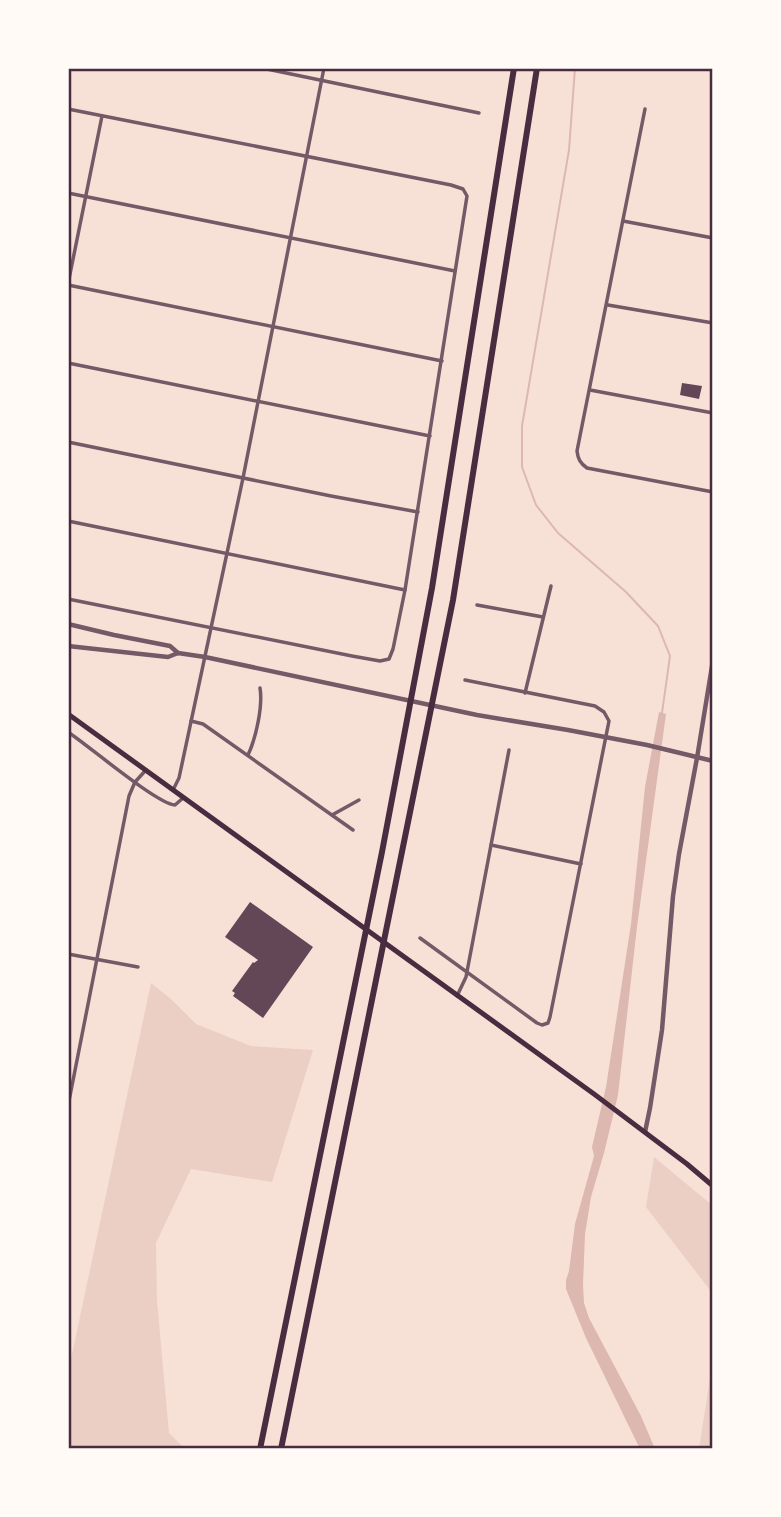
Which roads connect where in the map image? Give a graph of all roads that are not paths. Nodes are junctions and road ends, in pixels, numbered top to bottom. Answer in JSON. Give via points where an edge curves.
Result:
{"nodes":[{"id":1,"x":262,"y":68,"type":"edge"},
{"id":2,"x":324,"y":68,"type":"edge"},
{"id":3,"x":514,"y":68,"type":"edge"},
{"id":4,"x":537,"y":68,"type":"edge"},
{"id":5,"x":322,"y":80,"type":"junction"},
{"id":6,"x":68,"y":108,"type":"edge"},
{"id":7,"x":645,"y":109,"type":"dead end"},
{"id":8,"x":479,"y":113,"type":"dead end"},
{"id":9,"x":103,"y":116,"type":"junction"},
{"id":10,"x":307,"y":157,"type":"junction"},
{"id":11,"x":68,"y":193,"type":"edge"},
{"id":12,"x":86,"y":196,"type":"junction"},
{"id":13,"x":623,"y":221,"type":"junction"},
{"id":14,"x":713,"y":237,"type":"edge"},
{"id":15,"x":290,"y":238,"type":"junction"},
{"id":16,"x":456,"y":271,"type":"junction"},
{"id":17,"x":68,"y":284,"type":"edge"},
{"id":18,"x":607,"y":304,"type":"junction"},
{"id":19,"x":713,"y":323,"type":"edge"},
{"id":20,"x":273,"y":327,"type":"junction"},
{"id":21,"x":442,"y":361,"type":"junction"},
{"id":22,"x":68,"y":363,"type":"edge"},
{"id":23,"x":590,"y":390,"type":"junction"},
{"id":24,"x":258,"y":401,"type":"junction"},
{"id":25,"x":713,"y":413,"type":"edge"},
{"id":26,"x":430,"y":436,"type":"junction"},
{"id":27,"x":68,"y":442,"type":"edge"},
{"id":28,"x":243,"y":478,"type":"junction"},
{"id":29,"x":713,"y":492,"type":"edge"},
{"id":30,"x":418,"y":512,"type":"junction"},
{"id":31,"x":68,"y":521,"type":"edge"},
{"id":32,"x":227,"y":553,"type":"junction"},
{"id":33,"x":551,"y":586,"type":"dead end"},
{"id":34,"x":405,"y":590,"type":"junction"},
{"id":35,"x":68,"y":599,"type":"edge"},
{"id":36,"x":477,"y":605,"type":"dead end"},
{"id":37,"x":543,"y":617,"type":"junction"},
{"id":38,"x":68,"y":624,"type":"edge"},
{"id":39,"x":212,"y":628,"type":"junction"},
{"id":40,"x":68,"y":646,"type":"edge"},
{"id":41,"x":178,"y":653,"type":"junction"},
{"id":42,"x":205,"y":657,"type":"junction"},
{"id":43,"x":713,"y":660,"type":"edge"},
{"id":44,"x":465,"y":680,"type":"dead end"},
{"id":45,"x":260,"y":688,"type":"dead end"},
{"id":46,"x":525,"y":693,"type":"junction"},
{"id":47,"x":68,"y":714,"type":"edge"},
{"id":48,"x":191,"y":721,"type":"junction"},
{"id":49,"x":68,"y":732,"type":"edge"},
{"id":50,"x":607,"y":737,"type":"junction"},
{"id":51,"x":509,"y":750,"type":"dead end"},
{"id":52,"x":248,"y":755,"type":"junction"},
{"id":53,"x":697,"y":758,"type":"junction"},
{"id":54,"x":713,"y":761,"type":"edge"},
{"id":55,"x":146,"y":771,"type":"junction"},
{"id":56,"x":135,"y":782,"type":"junction"},
{"id":57,"x":173,"y":790,"type":"junction"},
{"id":58,"x":184,"y":798,"type":"junction"},
{"id":59,"x":359,"y":800,"type":"dead end"},
{"id":60,"x":332,"y":815,"type":"junction"},
{"id":61,"x":353,"y":830,"type":"dead end"},
{"id":62,"x":491,"y":845,"type":"junction"},
{"id":63,"x":581,"y":864,"type":"junction"},
{"id":64,"x":420,"y":938,"type":"dead end"},
{"id":65,"x":68,"y":954,"type":"edge"},
{"id":66,"x":97,"y":960,"type":"junction"},
{"id":67,"x":138,"y":967,"type":"dead end"},
{"id":68,"x":467,"y":972,"type":"junction"},
{"id":69,"x":457,"y":996,"type":"junction"},
{"id":70,"x":68,"y":1106,"type":"edge"},
{"id":71,"x":645,"y":1132,"type":"junction"},
{"id":72,"x":713,"y":1186,"type":"edge"},
{"id":73,"x":260,"y":1449,"type":"edge"},
{"id":74,"x":281,"y":1449,"type":"edge"}],
"edges":[{"from":1,"to":5,"type":"street"},
{"from":2,"to":5,"type":"street"},
{"from":3,"to":73,"type":"highway","via":[[432,588]]},
{"from":4,"to":74,"type":"highway","via":[[453,600]]},
{"from":5,"to":8,"type":"street"},
{"from":5,"to":10,"type":"street"},
{"from":6,"to":9,"type":"street"},
{"from":7,"to":13,"type":"street"},
{"from":9,"to":10,"type":"street"},
{"from":9,"to":12,"type":"street"},
{"from":10,"to":15,"type":"street"},
{"from":10,"to":16,"type":"street","via":[[463,189],[467,196]]},
{"from":11,"to":12,"type":"street"},
{"from":12,"to":15,"type":"street"},
{"from":12,"to":17,"type":"street"},
{"from":13,"to":14,"type":"street"},
{"from":13,"to":18,"type":"street"},
{"from":15,"to":16,"type":"street"},
{"from":15,"to":20,"type":"street"},
{"from":16,"to":21,"type":"street"},
{"from":17,"to":20,"type":"street"},
{"from":18,"to":19,"type":"street"},
{"from":18,"to":23,"type":"street"},
{"from":20,"to":21,"type":"street"},
{"from":20,"to":24,"type":"street"},
{"from":21,"to":26,"type":"street"},
{"from":22,"to":24,"type":"street"},
{"from":23,"to":25,"type":"street"},
{"from":23,"to":29,"type":"street","via":[[578,451],[581,464]]},
{"from":24,"to":26,"type":"street"},
{"from":24,"to":28,"type":"street"},
{"from":26,"to":30,"type":"street"},
{"from":27,"to":28,"type":"street"},
{"from":28,"to":30,"type":"street"},
{"from":28,"to":32,"type":"street"},
{"from":30,"to":34,"type":"street"},
{"from":31,"to":32,"type":"street"},
{"from":32,"to":34,"type":"street"},
{"from":32,"to":39,"type":"street"},
{"from":33,"to":37,"type":"street"},
{"from":34,"to":39,"type":"street","via":[[391,655],[380,661]]},
{"from":35,"to":39,"type":"street"},
{"from":36,"to":37,"type":"street"},
{"from":37,"to":46,"type":"street"},
{"from":38,"to":41,"type":"street","via":[[170,646]]},
{"from":39,"to":42,"type":"street"},
{"from":40,"to":41,"type":"street","via":[[168,657]]},
{"from":41,"to":42,"type":"street"},
{"from":42,"to":48,"type":"street"},
{"from":42,"to":50,"type":"street","via":[[461,712]]},
{"from":43,"to":53,"type":"street"},
{"from":44,"to":46,"type":"street"},
{"from":45,"to":52,"type":"street","via":[[261,703]]},
{"from":46,"to":50,"type":"street","via":[[600,708],[609,721]]},
{"from":47,"to":55,"type":"main road"},
{"from":48,"to":52,"type":"street","via":[[203,724]]},
{"from":48,"to":57,"type":"street"},
{"from":49,"to":56,"type":"street"},
{"from":50,"to":53,"type":"street"},
{"from":50,"to":63,"type":"street"},
{"from":51,"to":62,"type":"street"},
{"from":52,"to":60,"type":"street"},
{"from":53,"to":54,"type":"street"},
{"from":53,"to":71,"type":"street","via":[[677,864],[662,1030]]},
{"from":55,"to":56,"type":"street"},
{"from":55,"to":57,"type":"main road"},
{"from":56,"to":58,"type":"street","via":[[170,805]]},
{"from":56,"to":66,"type":"street"},
{"from":57,"to":58,"type":"main road"},
{"from":58,"to":69,"type":"main road"},
{"from":59,"to":60,"type":"street"},
{"from":60,"to":61,"type":"street"},
{"from":62,"to":63,"type":"street"},
{"from":62,"to":68,"type":"street"},
{"from":63,"to":68,"type":"street","via":[[548,1023],[537,1023]]},
{"from":64,"to":68,"type":"street"},
{"from":65,"to":66,"type":"street"},
{"from":66,"to":67,"type":"street"},
{"from":66,"to":70,"type":"street"},
{"from":68,"to":69,"type":"street"},
{"from":69,"to":71,"type":"main road"},
{"from":71,"to":72,"type":"main road"}]}
